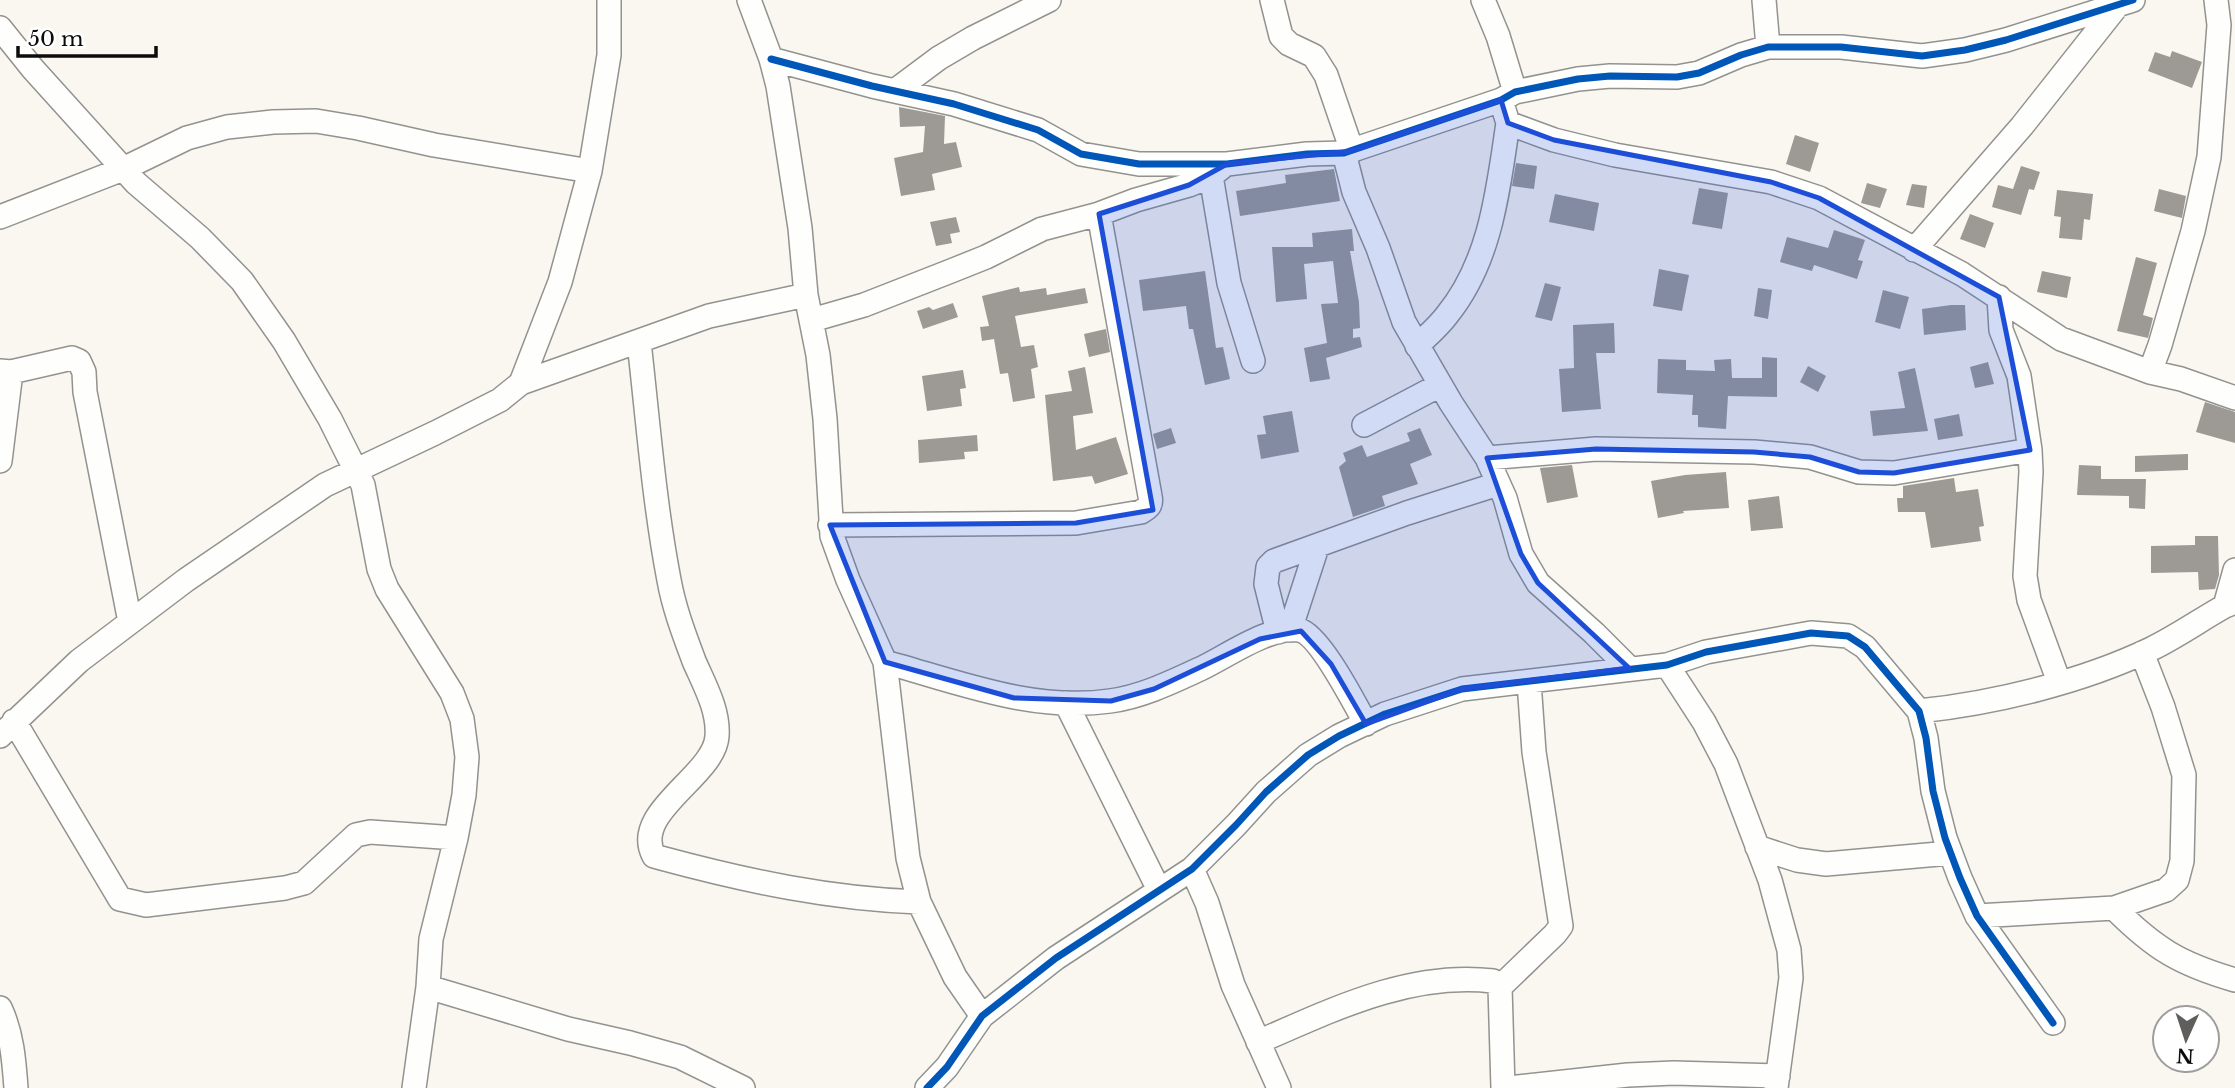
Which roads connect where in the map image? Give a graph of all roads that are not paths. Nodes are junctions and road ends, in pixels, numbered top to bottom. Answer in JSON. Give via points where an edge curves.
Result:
{"nodes":[{"id":1,"x":609,"y":0,"type":"edge"},
{"id":2,"x":749,"y":0,"type":"edge"},
{"id":3,"x":1049,"y":0,"type":"edge"},
{"id":4,"x":1272,"y":0,"type":"edge"},
{"id":5,"x":1483,"y":0,"type":"edge"},
{"id":6,"x":1764,"y":0,"type":"edge"},
{"id":7,"x":2216,"y":0,"type":"edge"},
{"id":8,"x":2125,"y":3,"type":"edge"},
{"id":9,"x":0,"y":28,"type":"edge"},
{"id":10,"x":1768,"y":47,"type":"junction"},
{"id":11,"x":771,"y":59,"type":"junction"},
{"id":12,"x":896,"y":90,"type":"junction"},
{"id":13,"x":1508,"y":96,"type":"junction"},
{"id":14,"x":1508,"y":123,"type":"junction"},
{"id":15,"x":1348,"y":152,"type":"junction"},
{"id":16,"x":123,"y":169,"type":"junction"},
{"id":17,"x":1219,"y":170,"type":"junction"},
{"id":18,"x":590,"y":172,"type":"junction"},
{"id":19,"x":1186,"y":174,"type":"junction"},
{"id":20,"x":1098,"y":214,"type":"junction"},
{"id":21,"x":0,"y":217,"type":"edge"},
{"id":22,"x":1914,"y":250,"type":"junction"},
{"id":23,"x":806,"y":295,"type":"junction"},
{"id":24,"x":1999,"y":297,"type":"junction"},
{"id":25,"x":812,"y":320,"type":"junction"},
{"id":26,"x":639,"y":342,"type":"junction"},
{"id":27,"x":1417,"y":346,"type":"junction"},
{"id":28,"x":1254,"y":361,"type":"dead end"},
{"id":29,"x":5,"y":371,"type":"edge"},
{"id":30,"x":2150,"y":372,"type":"junction"},
{"id":31,"x":520,"y":383,"type":"junction"},
{"id":32,"x":1440,"y":385,"type":"junction"},
{"id":33,"x":2235,"y":398,"type":"edge"},
{"id":34,"x":1364,"y":425,"type":"dead end"},
{"id":35,"x":2030,"y":450,"type":"junction"},
{"id":36,"x":1487,"y":458,"type":"junction"},
{"id":37,"x":0,"y":461,"type":"edge"},
{"id":38,"x":356,"y":470,"type":"junction"},
{"id":39,"x":1498,"y":484,"type":"junction"},
{"id":40,"x":830,"y":525,"type":"junction"},
{"id":41,"x":1317,"y":547,"type":"junction"},
{"id":42,"x":2235,"y":570,"type":"edge"},
{"id":43,"x":2230,"y":604,"type":"edge"},
{"id":44,"x":130,"y":622,"type":"junction"},
{"id":45,"x":1284,"y":631,"type":"junction"},
{"id":46,"x":2142,"y":653,"type":"junction"},
{"id":47,"x":885,"y":662,"type":"junction"},
{"id":48,"x":1667,"y":664,"type":"junction"},
{"id":49,"x":1629,"y":668,"type":"junction"},
{"id":50,"x":1529,"y":682,"type":"junction"},
{"id":51,"x":2059,"y":682,"type":"junction"},
{"id":52,"x":1066,"y":703,"type":"junction"},
{"id":53,"x":1919,"y":711,"type":"junction"},
{"id":54,"x":1366,"y":724,"type":"junction"},
{"id":55,"x":7,"y":729,"type":"edge"},
{"id":56,"x":456,"y":838,"type":"junction"},
{"id":57,"x":1757,"y":847,"type":"junction"},
{"id":58,"x":1950,"y":853,"type":"junction"},
{"id":59,"x":1192,"y":869,"type":"junction"},
{"id":60,"x":1159,"y":890,"type":"junction"},
{"id":61,"x":919,"y":902,"type":"junction"},
{"id":62,"x":2114,"y":908,"type":"junction"},
{"id":63,"x":1977,"y":916,"type":"junction"},
{"id":64,"x":2235,"y":980,"type":"edge"},
{"id":65,"x":428,"y":987,"type":"junction"},
{"id":66,"x":1500,"y":987,"type":"junction"},
{"id":67,"x":0,"y":1008,"type":"edge"},
{"id":68,"x":982,"y":1016,"type":"junction"},
{"id":69,"x":2053,"y":1023,"type":"dead end"},
{"id":70,"x":1258,"y":1042,"type":"junction"},
{"id":71,"x":1777,"y":1082,"type":"edge"},
{"id":72,"x":16,"y":1088,"type":"edge"},
{"id":73,"x":414,"y":1088,"type":"edge"},
{"id":74,"x":743,"y":1088,"type":"edge"},
{"id":75,"x":927,"y":1088,"type":"edge"},
{"id":76,"x":1279,"y":1088,"type":"edge"},
{"id":77,"x":1503,"y":1088,"type":"edge"},
{"id":78,"x":1509,"y":1088,"type":"edge"}],
"edges":[{"from":1,"to":18,"type":"street","via":[[609,55]]},
{"from":2,"to":11,"type":"street"},
{"from":3,"to":12,"type":"street","via":[[973,38]]},
{"from":4,"to":15,"type":"street","via":[[1281,36],[1314,57],[1326,75]]},
{"from":5,"to":13,"type":"street","via":[[1498,36]]},
{"from":6,"to":10,"type":"street"},
{"from":7,"to":30,"type":"street","via":[[2219,25],[2209,157],[2193,231]]},
{"from":8,"to":10,"type":"street","via":[[2006,40],[1922,56],[1841,47]]},
{"from":8,"to":22,"type":"street"},
{"from":9,"to":16,"type":"street"},
{"from":10,"to":13,"type":"street","via":[[1699,73],[1578,79]]},
{"from":11,"to":12,"type":"street"},
{"from":11,"to":23,"type":"street","via":[[800,228]]},
{"from":12,"to":19,"type":"street","via":[[1038,130],[1081,154]]},
{"from":13,"to":14,"type":"street"},
{"from":13,"to":15,"type":"street"},
{"from":14,"to":22,"type":"street","via":[[1615,155],[1771,182],[1819,198]]},
{"from":14,"to":27,"type":"street","via":[[1485,248],[1454,306]]},
{"from":15,"to":17,"type":"street","via":[[1307,154]]},
{"from":15,"to":27,"type":"street","via":[[1354,192]]},
{"from":16,"to":18,"type":"street","via":[[187,138],[227,127],[316,121]]},
{"from":16,"to":21,"type":"street"},
{"from":16,"to":38,"type":"street","via":[[242,281],[285,341]]},
{"from":17,"to":19,"type":"street"},
{"from":17,"to":28,"type":"street","via":[[1229,283]]},
{"from":18,"to":31,"type":"street","via":[[560,282]]},
{"from":19,"to":20,"type":"street"},
{"from":20,"to":25,"type":"street","via":[[1042,229],[951,271]]},
{"from":20,"to":40,"type":"street","via":[[1149,507],[1076,523]]},
{"from":22,"to":24,"type":"street"},
{"from":23,"to":25,"type":"street"},
{"from":23,"to":26,"type":"street","via":[[709,316]]},
{"from":24,"to":30,"type":"street","via":[[2062,339]]},
{"from":24,"to":35,"type":"street","via":[[2001,330],[2019,376]]},
{"from":25,"to":40,"type":"street","via":[[825,419]]},
{"from":26,"to":31,"type":"street"},
{"from":26,"to":61,"type":"street","via":[[668,579],[712,704],[718,739],[713,752],[652,828],[649,846],[654,856],[760,883],[871,900]]},
{"from":27,"to":32,"type":"street"},
{"from":29,"to":37,"type":"street"},
{"from":29,"to":44,"type":"street","via":[[72,358],[79,361]]},
{"from":30,"to":33,"type":"street"},
{"from":31,"to":38,"type":"street","via":[[500,400]]},
{"from":32,"to":34,"type":"street"},
{"from":32,"to":36,"type":"street"},
{"from":35,"to":36,"type":"street","via":[[1894,473],[1859,472],[1810,457],[1754,452],[1597,449]]},
{"from":35,"to":51,"type":"street","via":[[2025,576],[2029,600]]},
{"from":36,"to":39,"type":"street"},
{"from":38,"to":44,"type":"street","via":[[325,485]]},
{"from":38,"to":56,"type":"street","via":[[387,589],[452,693],[462,719],[467,757]]},
{"from":39,"to":41,"type":"street"},
{"from":39,"to":49,"type":"street","via":[[1521,554],[1538,583]]},
{"from":40,"to":47,"type":"street","via":[[848,580]]},
{"from":41,"to":45,"type":"street"},
{"from":41,"to":45,"type":"street","via":[[1268,567],[1266,584]]},
{"from":42,"to":43,"type":"street"},
{"from":43,"to":46,"type":"street"},
{"from":44,"to":55,"type":"street","via":[[79,661]]},
{"from":45,"to":52,"type":"street","via":[[1154,689],[1111,701]]},
{"from":45,"to":54,"type":"street","via":[[1310,636]]},
{"from":46,"to":51,"type":"street"},
{"from":46,"to":62,"type":"street","via":[[2184,775],[2182,862],[2177,880],[2166,890]]},
{"from":47,"to":52,"type":"street","via":[[1014,698]]},
{"from":47,"to":61,"type":"street","via":[[908,858]]},
{"from":48,"to":49,"type":"street"},
{"from":48,"to":53,"type":"street","via":[[1706,652],[1811,633],[1848,636],[1865,647]]},
{"from":48,"to":57,"type":"street","via":[[1726,764]]},
{"from":49,"to":50,"type":"street"},
{"from":50,"to":54,"type":"street","via":[[1462,689]]},
{"from":50,"to":66,"type":"street","via":[[1537,776],[1561,926]]},
{"from":51,"to":53,"type":"street","via":[[1951,708]]},
{"from":52,"to":60,"type":"street"},
{"from":53,"to":58,"type":"street"},
{"from":54,"to":59,"type":"street","via":[[1308,755]]},
{"from":55,"to":56,"type":"street","via":[[120,899],[133,903],[304,883],[356,835],[369,832]]},
{"from":56,"to":65,"type":"street","via":[[431,939]]},
{"from":57,"to":58,"type":"street","via":[[1826,864]]},
{"from":57,"to":71,"type":"street","via":[[1789,950],[1791,978]]},
{"from":58,"to":63,"type":"street"},
{"from":59,"to":60,"type":"street"},
{"from":59,"to":70,"type":"street"},
{"from":60,"to":68,"type":"street","via":[[1056,958]]},
{"from":61,"to":68,"type":"street","via":[[955,977]]},
{"from":62,"to":63,"type":"street"},
{"from":62,"to":64,"type":"street","via":[[2167,954]]},
{"from":63,"to":69,"type":"street"},
{"from":65,"to":73,"type":"street"},
{"from":65,"to":74,"type":"street","via":[[680,1057]]},
{"from":66,"to":70,"type":"street","via":[[1480,979],[1421,982],[1343,1006]]},
{"from":66,"to":77,"type":"street"},
{"from":67,"to":72,"type":"street","via":[[14,1055]]},
{"from":68,"to":75,"type":"street"},
{"from":70,"to":76,"type":"street"},
{"from":71,"to":78,"type":"street","via":[[1674,1073]]}]}
